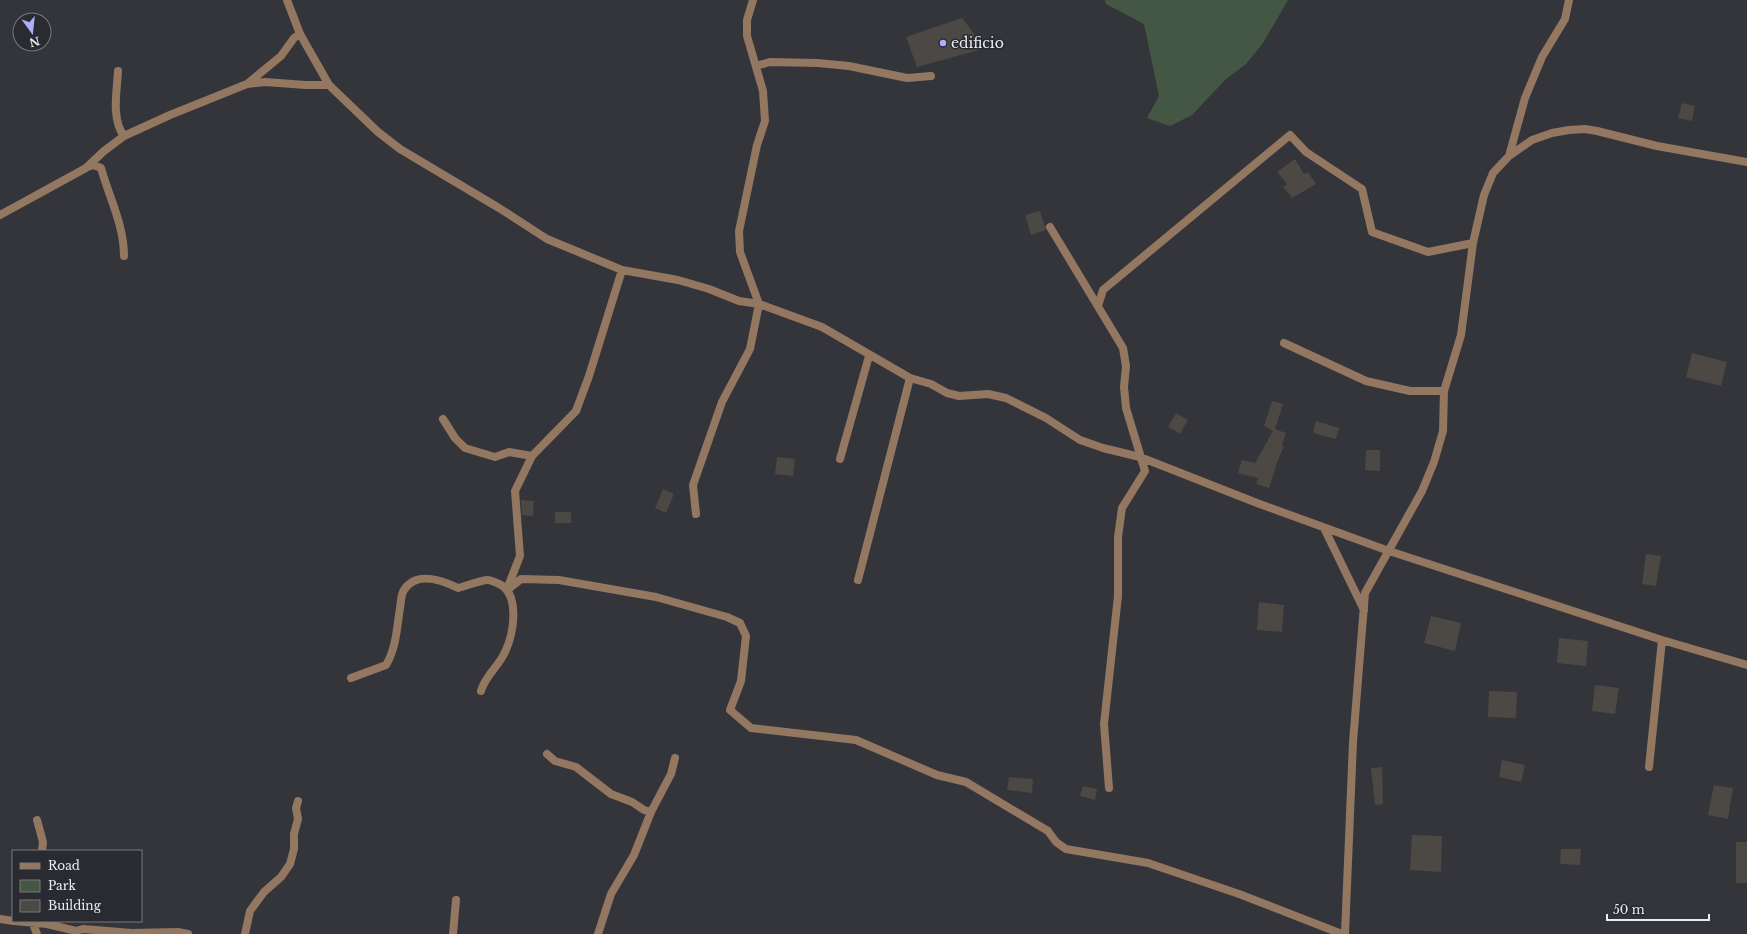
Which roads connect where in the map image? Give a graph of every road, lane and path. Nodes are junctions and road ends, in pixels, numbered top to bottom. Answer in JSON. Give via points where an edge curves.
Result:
{"nodes":[{"id":1,"x":286,"y":0,"type":"edge"},
{"id":2,"x":753,"y":0,"type":"edge"},
{"id":3,"x":1569,"y":0,"type":"edge"},
{"id":4,"x":300,"y":34,"type":"junction"},
{"id":5,"x":756,"y":66,"type":"junction"},
{"id":6,"x":118,"y":71,"type":"dead end"},
{"id":7,"x":931,"y":76,"type":"dead end"},
{"id":8,"x":247,"y":84,"type":"junction"},
{"id":9,"x":329,"y":85,"type":"junction"},
{"id":10,"x":124,"y":136,"type":"junction"},
{"id":11,"x":1509,"y":156,"type":"junction"},
{"id":12,"x":1747,"y":162,"type":"edge"},
{"id":13,"x":86,"y":168,"type":"junction"},
{"id":14,"x":0,"y":215,"type":"edge"},
{"id":15,"x":1050,"y":227,"type":"dead end"},
{"id":16,"x":1473,"y":243,"type":"junction"},
{"id":17,"x":124,"y":256,"type":"dead end"},
{"id":18,"x":622,"y":270,"type":"junction"},
{"id":19,"x":760,"y":304,"type":"junction"},
{"id":20,"x":1098,"y":306,"type":"junction"},
{"id":21,"x":1284,"y":342,"type":"dead end"},
{"id":22,"x":869,"y":356,"type":"junction"},
{"id":23,"x":910,"y":378,"type":"junction"},
{"id":24,"x":1444,"y":391,"type":"junction"},
{"id":25,"x":443,"y":419,"type":"dead end"},
{"id":26,"x":532,"y":456,"type":"junction"},
{"id":27,"x":1140,"y":456,"type":"junction"},
{"id":28,"x":840,"y":459,"type":"dead end"},
{"id":29,"x":696,"y":514,"type":"dead end"},
{"id":30,"x":1324,"y":528,"type":"junction"},
{"id":31,"x":1389,"y":551,"type":"junction"},
{"id":32,"x":858,"y":580,"type":"dead end"},
{"id":33,"x":507,"y":590,"type":"junction"},
{"id":34,"x":1364,"y":610,"type":"junction"},
{"id":35,"x":1662,"y":640,"type":"junction"},
{"id":36,"x":1747,"y":666,"type":"edge"},
{"id":37,"x":351,"y":678,"type":"dead end"},
{"id":38,"x":481,"y":691,"type":"dead end"},
{"id":39,"x":547,"y":754,"type":"dead end"},
{"id":40,"x":675,"y":758,"type":"dead end"},
{"id":41,"x":1648,"y":767,"type":"dead end"},
{"id":42,"x":1109,"y":788,"type":"dead end"},
{"id":43,"x":298,"y":801,"type":"dead end"},
{"id":44,"x":651,"y":812,"type":"junction"},
{"id":45,"x":37,"y":820,"type":"dead end"},
{"id":46,"x":42,"y":850,"type":"edge"},
{"id":47,"x":456,"y":900,"type":"dead end"},
{"id":48,"x":0,"y":919,"type":"edge"},
{"id":49,"x":12,"y":921,"type":"edge"},
{"id":50,"x":20,"y":922,"type":"edge"},
{"id":51,"x":46,"y":922,"type":"edge"},
{"id":52,"x":33,"y":924,"type":"junction"},
{"id":53,"x":36,"y":934,"type":"edge"},
{"id":54,"x":188,"y":934,"type":"edge"},
{"id":55,"x":244,"y":934,"type":"edge"},
{"id":56,"x":453,"y":934,"type":"edge"},
{"id":57,"x":598,"y":934,"type":"edge"},
{"id":58,"x":1344,"y":934,"type":"edge"}],
"edges":[{"from":1,"to":4,"type":"street"},
{"from":2,"to":5,"type":"street","via":[[747,20],[747,36]]},
{"from":3,"to":11,"type":"street","via":[[1565,19],[1542,57],[1524,98]]},
{"from":4,"to":8,"type":"street","via":[[281,56]]},
{"from":4,"to":9,"type":"street"},
{"from":5,"to":7,"type":"street","via":[[770,62],[818,63],[849,66],[907,78]]},
{"from":5,"to":19,"type":"street","via":[[763,91],[765,121],[739,231],[740,252]]},
{"from":6,"to":10,"type":"street","via":[[118,123]]},
{"from":8,"to":9,"type":"street","via":[[265,82],[306,86]]},
{"from":8,"to":10,"type":"street"},
{"from":9,"to":18,"type":"street","via":[[378,132],[400,149],[547,239]]},
{"from":10,"to":13,"type":"street"},
{"from":11,"to":12,"type":"street","via":[[1532,140],[1552,133],[1585,129],[1657,146]]},
{"from":11,"to":16,"type":"street","via":[[1493,173],[1484,195]]},
{"from":13,"to":14,"type":"street"},
{"from":13,"to":17,"type":"street","via":[[94,165],[101,168],[117,211]]},
{"from":15,"to":20,"type":"street"},
{"from":16,"to":20,"type":"street","via":[[1428,252],[1372,232],[1362,189],[1306,152],[1290,135],[1103,290]]},
{"from":16,"to":24,"type":"street","via":[[1461,335]]},
{"from":18,"to":19,"type":"street","via":[[678,280],[739,301]]},
{"from":18,"to":26,"type":"street","via":[[576,411]]},
{"from":19,"to":22,"type":"street","via":[[822,327]]},
{"from":19,"to":29,"type":"street","via":[[750,349],[722,402],[693,485]]},
{"from":20,"to":27,"type":"street","via":[[1123,348],[1126,366],[1126,408]]},
{"from":21,"to":24,"type":"street","via":[[1366,380],[1410,392]]},
{"from":22,"to":23,"type":"street"},
{"from":22,"to":28,"type":"street"},
{"from":23,"to":27,"type":"street","via":[[959,396],[988,394],[1006,398],[1046,418],[1080,440]]},
{"from":23,"to":32,"type":"street"},
{"from":24,"to":31,"type":"street","via":[[1443,431],[1434,462],[1422,491]]},
{"from":25,"to":26,"type":"street","via":[[465,448],[495,457],[510,452]]},
{"from":26,"to":33,"type":"street","via":[[515,491],[520,556]]},
{"from":27,"to":30,"type":"street","via":[[1257,504]]},
{"from":27,"to":42,"type":"street","via":[[1145,471],[1122,508],[1118,537],[1118,596],[1104,724]]},
{"from":30,"to":31,"type":"street"},
{"from":30,"to":34,"type":"street"},
{"from":31,"to":34,"type":"street","via":[[1366,593]]},
{"from":31,"to":35,"type":"street"},
{"from":33,"to":37,"type":"street","via":[[502,585],[488,580],[458,588],[430,578],[409,584],[403,590],[390,659],[386,665]]},
{"from":33,"to":38,"type":"street","via":[[513,604],[510,641],[505,654],[482,684]]},
{"from":33,"to":58,"type":"street","via":[[521,579],[559,580],[656,597],[727,617],[740,623],[746,636],[741,681],[730,710],[752,728],[856,740],[937,775],[966,782],[1048,831],[1056,842],[1066,849],[1148,863]]},
{"from":34,"to":58,"type":"street","via":[[1353,742]]},
{"from":35,"to":36,"type":"street"},
{"from":35,"to":41,"type":"street"},
{"from":39,"to":44,"type":"street","via":[[555,761],[576,766],[611,794]]},
{"from":40,"to":44,"type":"street","via":[[671,774]]},
{"from":43,"to":55,"type":"street","via":[[298,819],[290,864],[250,911]]},
{"from":44,"to":57,"type":"street","via":[[634,855],[611,894]]},
{"from":45,"to":46,"type":"street","via":[[43,842]]},
{"from":47,"to":56,"type":"street"},
{"from":48,"to":49,"type":"street"},
{"from":50,"to":52,"type":"street"},
{"from":51,"to":52,"type":"street"},
{"from":51,"to":54,"type":"street","via":[[76,930]]},
{"from":52,"to":53,"type":"street"}]}
